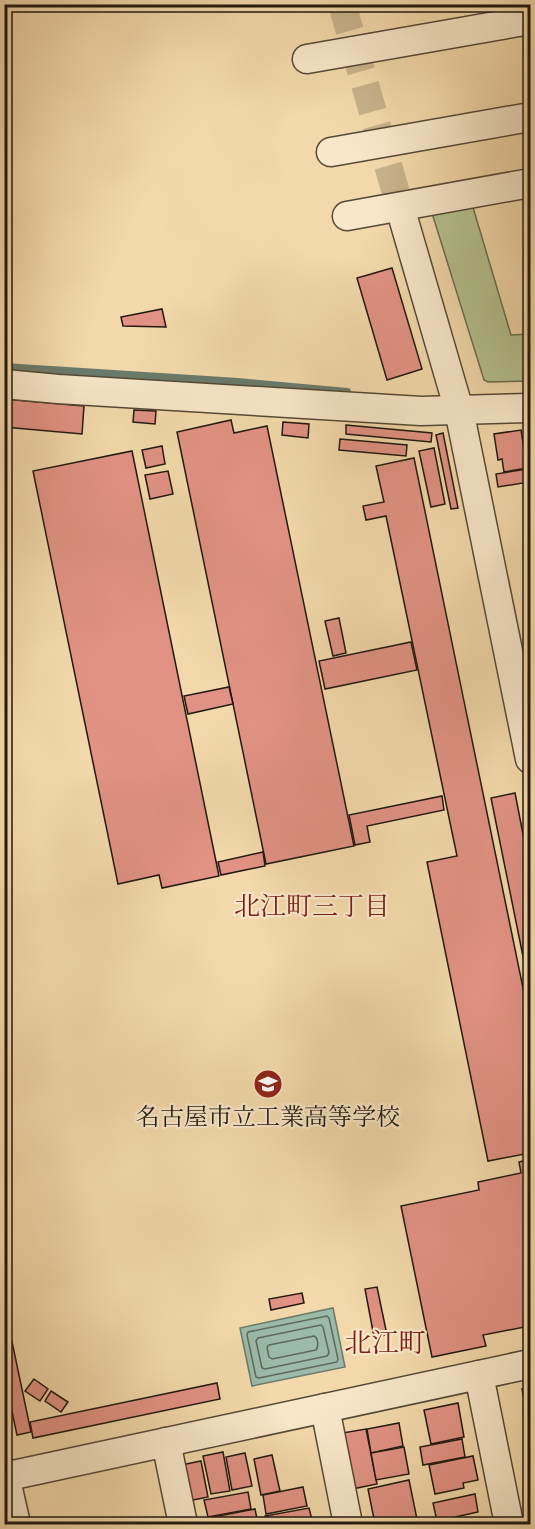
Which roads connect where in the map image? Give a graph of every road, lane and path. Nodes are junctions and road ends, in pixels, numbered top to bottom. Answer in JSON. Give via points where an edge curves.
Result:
{"nodes":[{"id":1,"x":531,"y":20,"type":"edge"},
{"id":2,"x":307,"y":59,"type":"dead end"},
{"id":3,"x":531,"y":117,"type":"edge"},
{"id":4,"x":331,"y":152,"type":"dead end"},
{"id":5,"x":531,"y":183,"type":"edge"},
{"id":6,"x":347,"y":216,"type":"dead end"},
{"id":7,"x":404,"y":220,"type":"tunnel mouth"},
{"id":8,"x":4,"y":384,"type":"edge"},
{"id":9,"x":531,"y":408,"type":"edge"},
{"id":10,"x":459,"y":410,"type":"junction"},
{"id":11,"x":531,"y":759,"type":"edge"},
{"id":12,"x":531,"y":1364,"type":"edge"},
{"id":13,"x":479,"y":1375,"type":"junction"},
{"id":14,"x":325,"y":1408,"type":"junction"},
{"id":15,"x":166,"y":1442,"type":"junction"},
{"id":16,"x":5,"y":1475,"type":"edge"},
{"id":17,"x":16,"y":1524,"type":"edge"},
{"id":18,"x":183,"y":1524,"type":"edge"},
{"id":19,"x":348,"y":1524,"type":"edge"},
{"id":20,"x":509,"y":1524,"type":"edge"}],
"edges":[{"from":1,"to":2,"type":"street"},
{"from":3,"to":4,"type":"street"},
{"from":5,"to":6,"type":"street"},
{"from":7,"to":10,"type":"street"},
{"from":8,"to":10,"type":"street","via":[[421,411]]},
{"from":9,"to":10,"type":"street"},
{"from":10,"to":11,"type":"street"},
{"from":12,"to":13,"type":"street"},
{"from":13,"to":14,"type":"street"},
{"from":13,"to":20,"type":"street"},
{"from":14,"to":15,"type":"street"},
{"from":14,"to":19,"type":"street"},
{"from":15,"to":16,"type":"street"},
{"from":15,"to":18,"type":"street"},
{"from":16,"to":17,"type":"street"}]}
